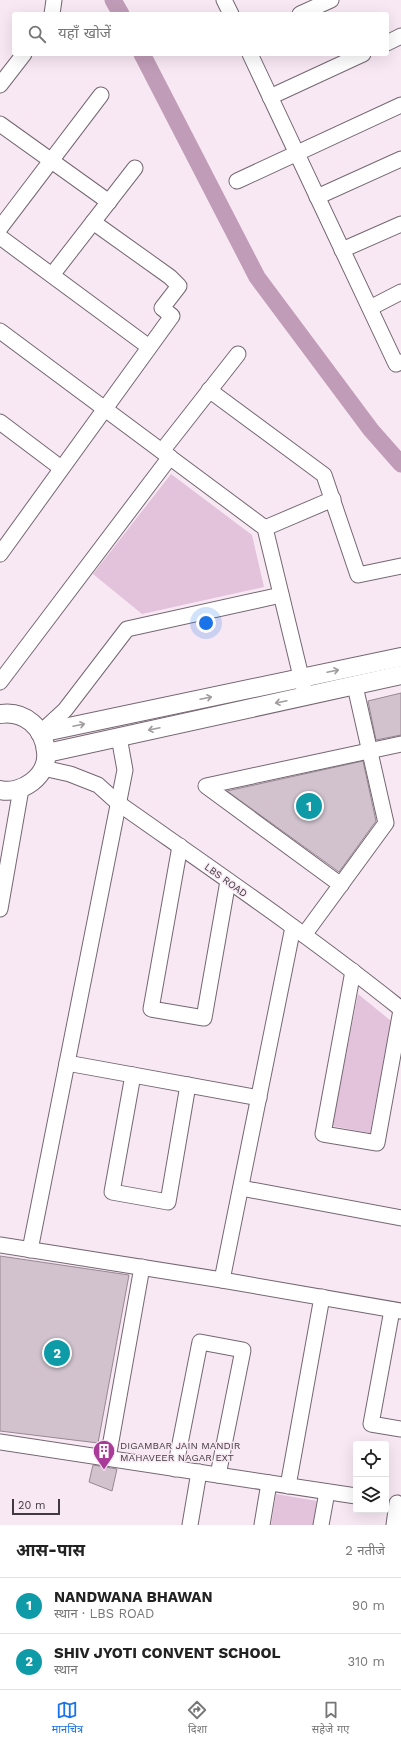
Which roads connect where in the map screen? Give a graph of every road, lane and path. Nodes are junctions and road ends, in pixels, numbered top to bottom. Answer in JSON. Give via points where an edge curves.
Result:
{"nodes":[{"id":1,"x":54,"y":0,"type":"edge"},
{"id":2,"x":224,"y":0,"type":"edge"},
{"id":3,"x":331,"y":0,"type":"edge"},
{"id":4,"x":52,"y":12,"type":"edge"},
{"id":5,"x":230,"y":12,"type":"edge"},
{"id":6,"x":304,"y":12,"type":"edge"},
{"id":7,"x":401,"y":36,"type":"edge"},
{"id":8,"x":389,"y":42,"type":"edge"},
{"id":9,"x":22,"y":56,"type":"edge"},
{"id":10,"x":251,"y":56,"type":"edge"},
{"id":11,"x":359,"y":56,"type":"edge"},
{"id":12,"x":0,"y":85,"type":"edge"},
{"id":13,"x":101,"y":95,"type":"dead end"},
{"id":14,"x":270,"y":97,"type":"junction"},
{"id":15,"x":401,"y":105,"type":"edge"},
{"id":16,"x":0,"y":124,"type":"edge"},
{"id":17,"x":296,"y":153,"type":"junction"},
{"id":18,"x":401,"y":159,"type":"edge"},
{"id":19,"x":51,"y":161,"type":"junction"},
{"id":20,"x":135,"y":168,"type":"dead end"},
{"id":21,"x":237,"y":181,"type":"dead end"},
{"id":22,"x":317,"y":197,"type":"junction"},
{"id":23,"x":109,"y":202,"type":"junction"},
{"id":24,"x":93,"y":222,"type":"junction"},
{"id":25,"x":401,"y":224,"type":"edge"},
{"id":26,"x":0,"y":228,"type":"edge"},
{"id":27,"x":0,"y":237,"type":"edge"},
{"id":28,"x":342,"y":250,"type":"junction"},
{"id":29,"x":52,"y":275,"type":"junction"},
{"id":30,"x":401,"y":292,"type":"edge"},
{"id":31,"x":370,"y":308,"type":"junction"},
{"id":32,"x":0,"y":331,"type":"edge"},
{"id":33,"x":149,"y":348,"type":"junction"},
{"id":34,"x":238,"y":354,"type":"dead end"},
{"id":35,"x":399,"y":363,"type":"edge"},
{"id":36,"x":209,"y":390,"type":"junction"},
{"id":37,"x":104,"y":408,"type":"junction"},
{"id":38,"x":1,"y":425,"type":"edge"},
{"id":39,"x":166,"y":454,"type":"junction"},
{"id":40,"x":61,"y":468,"type":"junction"},
{"id":41,"x":333,"y":499,"type":"junction"},
{"id":42,"x":265,"y":528,"type":"junction"},
{"id":43,"x":0,"y":554,"type":"edge"},
{"id":44,"x":401,"y":566,"type":"edge"},
{"id":45,"x":281,"y":594,"type":"junction"},
{"id":46,"x":401,"y":657,"type":"edge"},
{"id":47,"x":401,"y":676,"type":"edge"},
{"id":48,"x":300,"y":678,"type":"junction"},
{"id":49,"x":0,"y":682,"type":"edge"},
{"id":50,"x":354,"y":686,"type":"junction"},
{"id":51,"x":306,"y":696,"type":"junction"},
{"id":52,"x":0,"y":714,"type":"edge"},
{"id":53,"x":40,"y":732,"type":"junction"},
{"id":54,"x":119,"y":737,"type":"junction"},
{"id":55,"x":401,"y":744,"type":"edge"},
{"id":56,"x":370,"y":752,"type":"junction"},
{"id":57,"x":45,"y":761,"type":"junction"},
{"id":58,"x":21,"y":789,"type":"junction"},
{"id":59,"x":0,"y":790,"type":"edge"},
{"id":60,"x":118,"y":803,"type":"junction"},
{"id":61,"x":180,"y":846,"type":"junction"},
{"id":62,"x":228,"y":881,"type":"junction"},
{"id":63,"x":341,"y":885,"type":"junction"},
{"id":64,"x":0,"y":909,"type":"edge"},
{"id":65,"x":298,"y":931,"type":"junction"},
{"id":66,"x":353,"y":971,"type":"junction"},
{"id":67,"x":401,"y":1009,"type":"edge"},
{"id":68,"x":67,"y":1063,"type":"junction"},
{"id":69,"x":133,"y":1075,"type":"junction"},
{"id":70,"x":188,"y":1085,"type":"junction"},
{"id":71,"x":259,"y":1098,"type":"junction"},
{"id":72,"x":241,"y":1188,"type":"junction"},
{"id":73,"x":401,"y":1218,"type":"edge"},
{"id":74,"x":0,"y":1245,"type":"edge"},
{"id":75,"x":30,"y":1250,"type":"junction"},
{"id":76,"x":142,"y":1267,"type":"junction"},
{"id":77,"x":222,"y":1280,"type":"junction"},
{"id":78,"x":322,"y":1297,"type":"junction"},
{"id":79,"x":396,"y":1311,"type":"edge"},
{"id":80,"x":401,"y":1430,"type":"edge"},
{"id":81,"x":0,"y":1442,"type":"edge"},
{"id":82,"x":108,"y":1458,"type":"junction"},
{"id":83,"x":175,"y":1469,"type":"junction"},
{"id":84,"x":199,"y":1472,"type":"junction"},
{"id":85,"x":218,"y":1475,"type":"junction"},
{"id":86,"x":269,"y":1483,"type":"junction"},
{"id":87,"x":288,"y":1486,"type":"junction"},
{"id":88,"x":327,"y":1492,"type":"junction"},
{"id":89,"x":353,"y":1496,"type":"edge"},
{"id":90,"x":395,"y":1502,"type":"edge"},
{"id":91,"x":190,"y":1525,"type":"edge"},
{"id":92,"x":262,"y":1525,"type":"edge"},
{"id":93,"x":321,"y":1525,"type":"edge"},
{"id":94,"x":394,"y":1525,"type":"edge"}],
"edges":[{"from":1,"to":4,"type":"street"},
{"from":2,"to":5,"type":"street"},
{"from":3,"to":6,"type":"street"},
{"from":7,"to":8,"type":"street"},
{"from":9,"to":12,"type":"street"},
{"from":10,"to":14,"type":"street"},
{"from":11,"to":14,"type":"street"},
{"from":13,"to":19,"type":"street"},
{"from":14,"to":17,"type":"street"},
{"from":15,"to":17,"type":"street"},
{"from":16,"to":19,"type":"street"},
{"from":17,"to":21,"type":"street"},
{"from":17,"to":22,"type":"street"},
{"from":18,"to":22,"type":"street"},
{"from":19,"to":23,"type":"street"},
{"from":19,"to":26,"type":"street"},
{"from":20,"to":23,"type":"street"},
{"from":22,"to":28,"type":"street"},
{"from":23,"to":24,"type":"street"},
{"from":24,"to":29,"type":"street"},
{"from":24,"to":33,"type":"street","via":[[179,286],[162,308],[172,316]]},
{"from":25,"to":28,"type":"street"},
{"from":27,"to":29,"type":"street"},
{"from":28,"to":31,"type":"street"},
{"from":29,"to":33,"type":"street"},
{"from":30,"to":31,"type":"street"},
{"from":31,"to":35,"type":"street"},
{"from":32,"to":37,"type":"street"},
{"from":33,"to":37,"type":"street"},
{"from":34,"to":36,"type":"street"},
{"from":36,"to":39,"type":"street"},
{"from":36,"to":41,"type":"street","via":[[324,475]]},
{"from":37,"to":39,"type":"street"},
{"from":37,"to":40,"type":"street"},
{"from":38,"to":40,"type":"street"},
{"from":39,"to":42,"type":"street"},
{"from":39,"to":49,"type":"street"},
{"from":40,"to":43,"type":"street"},
{"from":41,"to":42,"type":"street"},
{"from":41,"to":44,"type":"street","via":[[358,576]]},
{"from":42,"to":45,"type":"street"},
{"from":45,"to":48,"type":"street"},
{"from":45,"to":53,"type":"street","via":[[127,629],[65,710]]},
{"from":48,"to":46,"type":"street","one_way":true},
{"from":47,"to":50,"type":"street"},
{"from":48,"to":51,"type":"street"},
{"from":53,"to":48,"type":"street","one_way":true},
{"from":50,"to":51,"type":"street"},
{"from":50,"to":56,"type":"street"},
{"from":51,"to":54,"type":"street","one_way":true},
{"from":52,"to":53,"type":"street","via":[[23,716],[36,725]]},
{"from":53,"to":57,"type":"street"},
{"from":54,"to":57,"type":"street"},
{"from":54,"to":60,"type":"street","via":[[125,770]]},
{"from":55,"to":56,"type":"street"},
{"from":56,"to":63,"type":"street","via":[[386,823]]},
{"from":56,"to":63,"type":"street","via":[[206,786]]},
{"from":57,"to":58,"type":"street","via":[[34,781]]},
{"from":57,"to":60,"type":"street","name":"LBS ROAD","via":[[98,785]]},
{"from":58,"to":59,"type":"street","via":[[6,792]]},
{"from":58,"to":64,"type":"street"},
{"from":60,"to":61,"type":"street","name":"LBS ROAD"},
{"from":60,"to":68,"type":"street"},
{"from":61,"to":62,"type":"street","name":"LBS ROAD"},
{"from":61,"to":62,"type":"street","via":[[151,1009],[204,1018]]},
{"from":62,"to":65,"type":"street","name":"LBS ROAD"},
{"from":63,"to":65,"type":"street"},
{"from":65,"to":66,"type":"street","name":"LBS ROAD"},
{"from":65,"to":71,"type":"street"},
{"from":66,"to":67,"type":"street","name":"LBS ROAD"},
{"from":66,"to":67,"type":"street","via":[[323,1134],[376,1143]]},
{"from":68,"to":69,"type":"street"},
{"from":68,"to":75,"type":"street"},
{"from":69,"to":70,"type":"street"},
{"from":69,"to":70,"type":"street","via":[[112,1192],[168,1202]]},
{"from":70,"to":71,"type":"street"},
{"from":71,"to":72,"type":"street"},
{"from":72,"to":73,"type":"street"},
{"from":72,"to":77,"type":"street"},
{"from":74,"to":75,"type":"street"},
{"from":75,"to":76,"type":"street"},
{"from":76,"to":77,"type":"street"},
{"from":76,"to":82,"type":"street"},
{"from":77,"to":78,"type":"street"},
{"from":78,"to":79,"type":"street"},
{"from":78,"to":87,"type":"street"},
{"from":79,"to":80,"type":"street","via":[[371,1424]]},
{"from":81,"to":82,"type":"street"},
{"from":82,"to":83,"type":"street"},
{"from":83,"to":84,"type":"street"},
{"from":83,"to":85,"type":"street","via":[[200,1342],[243,1350]]},
{"from":84,"to":85,"type":"street"},
{"from":84,"to":91,"type":"street"},
{"from":85,"to":86,"type":"street"},
{"from":86,"to":87,"type":"street"},
{"from":86,"to":92,"type":"street"},
{"from":87,"to":88,"type":"street"},
{"from":88,"to":89,"type":"street"},
{"from":88,"to":93,"type":"street"},
{"from":90,"to":94,"type":"street"}]}
